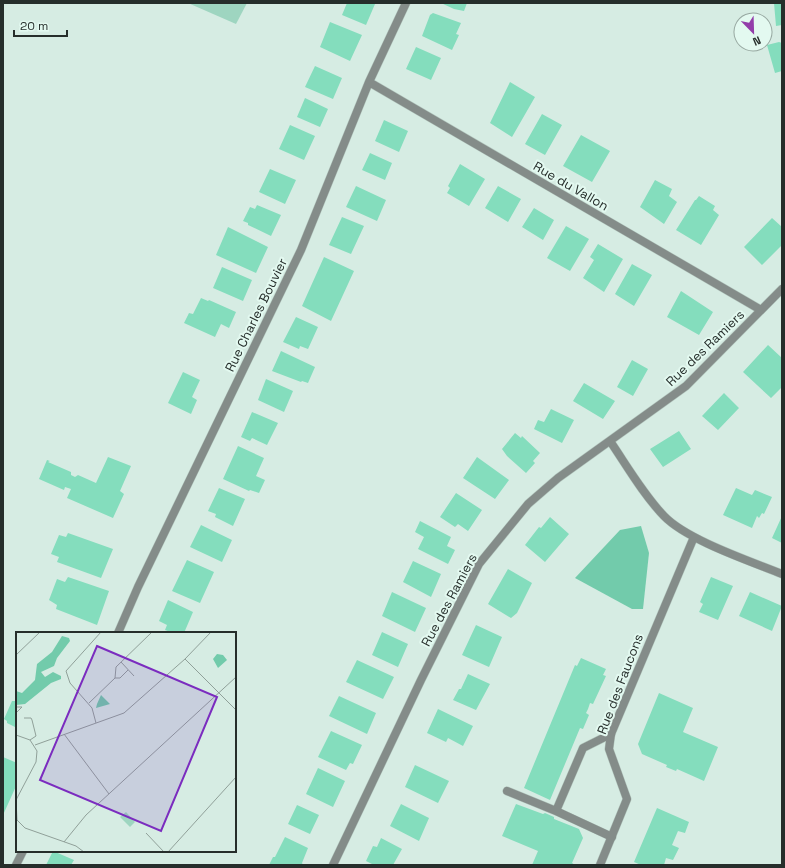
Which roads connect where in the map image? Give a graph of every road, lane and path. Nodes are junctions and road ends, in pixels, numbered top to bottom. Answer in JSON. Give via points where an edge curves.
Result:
{"nodes":[{"id":1,"x":406,"y":3,"type":"edge"},
{"id":2,"x":369,"y":82,"type":"junction"},
{"id":3,"x":782,"y":289,"type":"edge"},
{"id":4,"x":761,"y":310,"type":"junction"},
{"id":5,"x":610,"y":441,"type":"junction"},
{"id":6,"x":694,"y":537,"type":"junction"},
{"id":7,"x":782,"y":574,"type":"edge"},
{"id":8,"x":118,"y":632,"type":"edge"},
{"id":9,"x":611,"y":734,"type":"junction"},
{"id":10,"x":507,"y":791,"type":"dead end"},
{"id":11,"x":556,"y":811,"type":"junction"},
{"id":12,"x":612,"y":837,"type":"junction"},
{"id":13,"x":22,"y":852,"type":"edge"},
{"id":14,"x":16,"y":865,"type":"edge"},
{"id":15,"x":333,"y":865,"type":"edge"},
{"id":16,"x":600,"y":865,"type":"edge"}],
"edges":[{"from":1,"to":2,"type":"street","name":"Rue Charles Bouvier"},
{"from":2,"to":4,"type":"street","name":"Rue du Vallon"},
{"from":2,"to":8,"type":"street","name":"Rue Charles Bouvier","via":[[301,250]]},
{"from":3,"to":4,"type":"street","name":"Rue des Ramiers"},
{"from":4,"to":5,"type":"street","name":"Rue des Ramiers","via":[[686,386]]},
{"from":5,"to":6,"type":"street","via":[[665,517]]},
{"from":5,"to":15,"type":"street","name":"Rue des Ramiers","via":[[558,478],[528,504],[479,564]]},
{"from":6,"to":7,"type":"street"},
{"from":6,"to":9,"type":"street","name":"Rue des Faucons"},
{"from":9,"to":11,"type":"street","via":[[583,748]]},
{"from":9,"to":12,"type":"street","name":"Rue des Faucons","via":[[609,749],[627,799]]},
{"from":10,"to":11,"type":"street"},
{"from":11,"to":12,"type":"street"},
{"from":12,"to":16,"type":"street","name":"Rue des Faucons"},
{"from":13,"to":14,"type":"street"}]}
